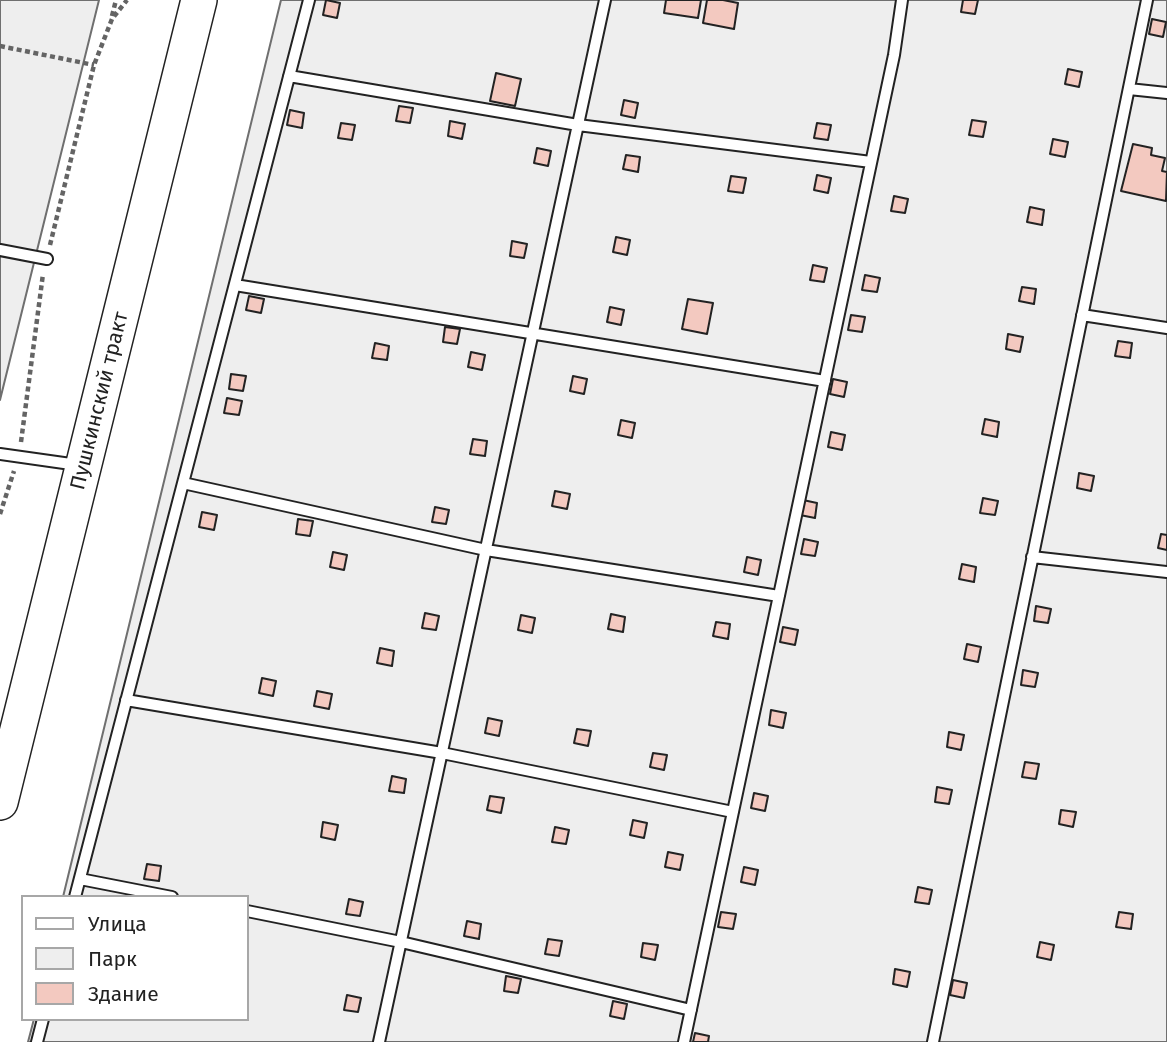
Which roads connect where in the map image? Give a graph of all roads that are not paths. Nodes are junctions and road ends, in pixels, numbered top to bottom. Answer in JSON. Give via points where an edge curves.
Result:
{"nodes":[{"id":1,"x":199,"y":0,"type":"edge"},
{"id":2,"x":309,"y":0,"type":"edge"},
{"id":3,"x":605,"y":0,"type":"edge"},
{"id":4,"x":902,"y":0,"type":"edge"},
{"id":5,"x":1147,"y":0,"type":"edge"},
{"id":6,"x":289,"y":76,"type":"junction"},
{"id":7,"x":1129,"y":89,"type":"junction"},
{"id":8,"x":1167,"y":93,"type":"edge"},
{"id":9,"x":578,"y":125,"type":"junction"},
{"id":10,"x":872,"y":162,"type":"junction"},
{"id":11,"x":0,"y":250,"type":"edge"},
{"id":12,"x":47,"y":260,"type":"road end"},
{"id":13,"x":234,"y":285,"type":"junction"},
{"id":14,"x":1082,"y":315,"type":"junction"},
{"id":15,"x":1167,"y":328,"type":"edge"},
{"id":16,"x":533,"y":334,"type":"junction"},
{"id":17,"x":825,"y":381,"type":"junction"},
{"id":18,"x":0,"y":454,"type":"edge"},
{"id":19,"x":84,"y":466,"type":"junction"},
{"id":20,"x":183,"y":483,"type":"junction"},
{"id":21,"x":486,"y":550,"type":"junction"},
{"id":22,"x":1032,"y":557,"type":"junction"},
{"id":23,"x":1167,"y":572,"type":"edge"},
{"id":24,"x":779,"y":596,"type":"junction"},
{"id":25,"x":127,"y":700,"type":"junction"},
{"id":26,"x":442,"y":753,"type":"junction"},
{"id":27,"x":0,"y":802,"type":"edge"},
{"id":28,"x":733,"y":812,"type":"junction"},
{"id":29,"x":80,"y":879,"type":"junction"},
{"id":30,"x":76,"y":895,"type":"edge"},
{"id":31,"x":162,"y":895,"type":"edge"},
{"id":32,"x":248,"y":911,"type":"edge"},
{"id":33,"x":401,"y":942,"type":"junction"},
{"id":34,"x":691,"y":1010,"type":"junction"},
{"id":35,"x":42,"y":1021,"type":"edge"},
{"id":36,"x":37,"y":1042,"type":"edge"},
{"id":37,"x":379,"y":1042,"type":"edge"},
{"id":38,"x":684,"y":1042,"type":"edge"},
{"id":39,"x":933,"y":1042,"type":"edge"}],
"edges":[{"from":1,"to":19,"type":"main road","name":"Пушкинский тракт"},
{"from":2,"to":6,"type":"lane"},
{"from":3,"to":9,"type":"lane"},
{"from":4,"to":10,"type":"lane"},
{"from":5,"to":7,"type":"lane"},
{"from":6,"to":9,"type":"lane"},
{"from":6,"to":13,"type":"lane"},
{"from":7,"to":8,"type":"lane"},
{"from":7,"to":14,"type":"lane"},
{"from":9,"to":10,"type":"lane"},
{"from":9,"to":16,"type":"lane"},
{"from":10,"to":17,"type":"lane"},
{"from":11,"to":12,"type":"lane"},
{"from":13,"to":16,"type":"lane"},
{"from":13,"to":20,"type":"lane"},
{"from":14,"to":15,"type":"lane"},
{"from":14,"to":22,"type":"lane"},
{"from":16,"to":17,"type":"lane"},
{"from":16,"to":21,"type":"lane"},
{"from":17,"to":24,"type":"lane"},
{"from":18,"to":19,"type":"lane"},
{"from":19,"to":27,"type":"main road","name":"Пушкинский тракт"},
{"from":20,"to":21,"type":"lane"},
{"from":20,"to":25,"type":"lane"},
{"from":21,"to":24,"type":"lane"},
{"from":21,"to":26,"type":"lane"},
{"from":22,"to":23,"type":"lane"},
{"from":22,"to":39,"type":"lane"},
{"from":24,"to":28,"type":"lane"},
{"from":25,"to":26,"type":"lane"},
{"from":25,"to":29,"type":"lane"},
{"from":26,"to":28,"type":"lane"},
{"from":26,"to":33,"type":"lane"},
{"from":28,"to":34,"type":"lane"},
{"from":29,"to":30,"type":"lane"},
{"from":29,"to":31,"type":"lane"},
{"from":32,"to":33,"type":"lane"},
{"from":33,"to":34,"type":"lane"},
{"from":33,"to":37,"type":"lane"},
{"from":34,"to":38,"type":"lane"},
{"from":35,"to":36,"type":"lane"}]}
